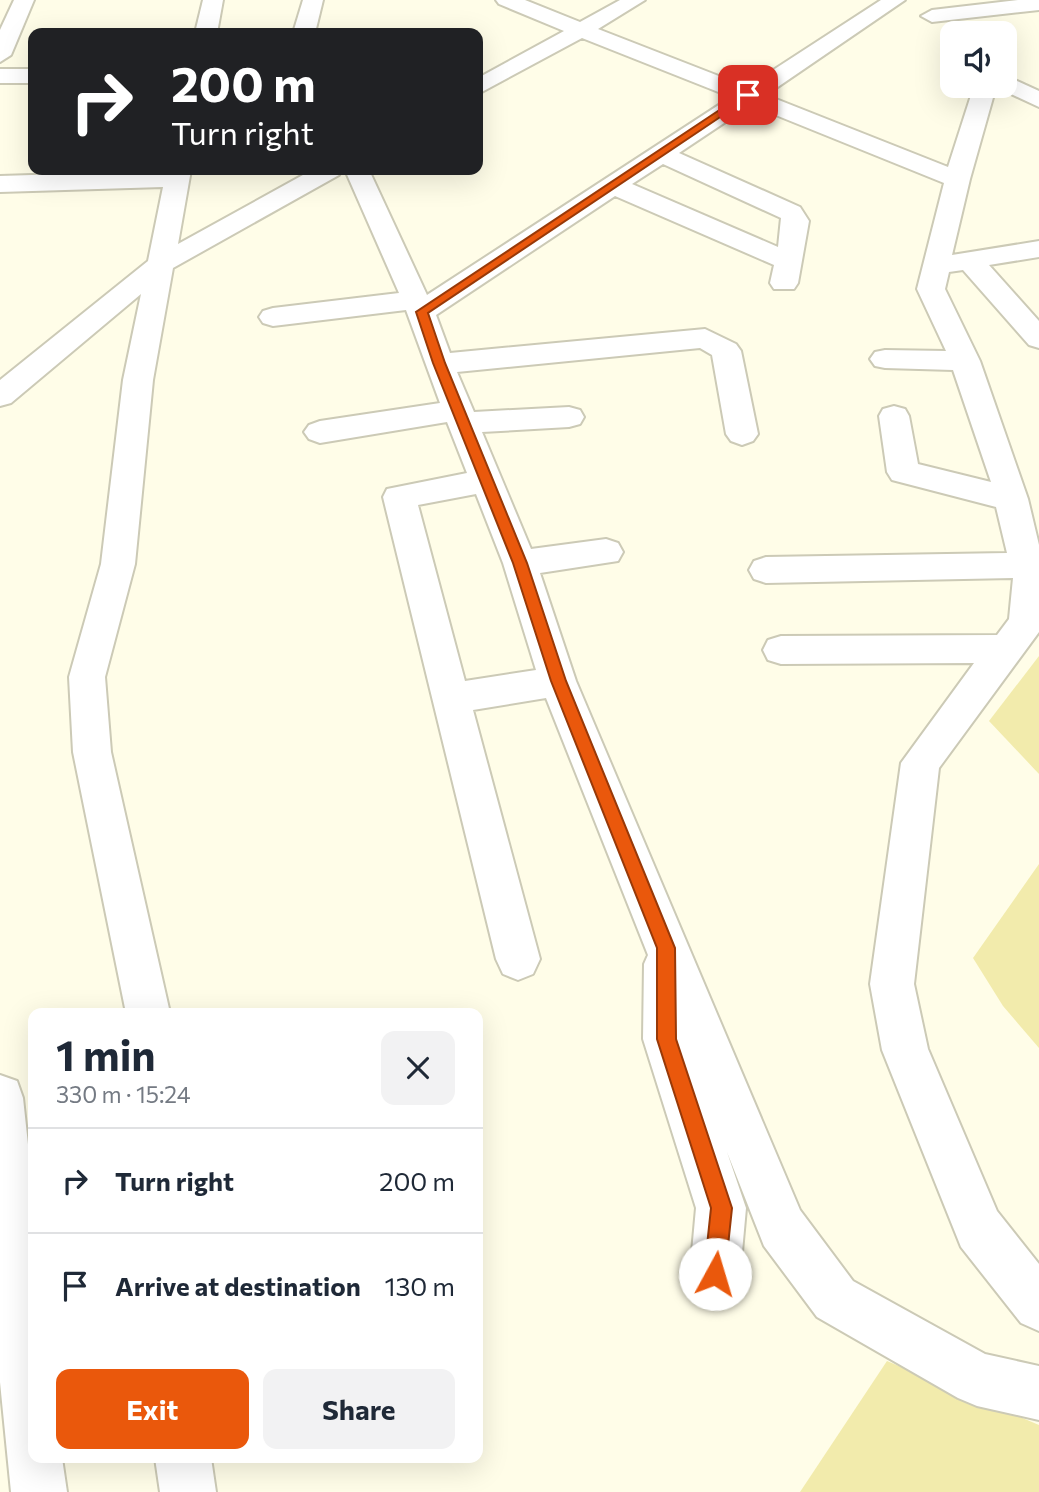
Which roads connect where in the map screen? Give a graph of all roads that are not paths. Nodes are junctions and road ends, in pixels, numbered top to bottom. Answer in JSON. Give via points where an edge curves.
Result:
{"nodes":[{"id":1,"x":24,"y":0,"type":"edge"},
{"id":2,"x":213,"y":0,"type":"edge"},
{"id":3,"x":313,"y":0,"type":"edge"},
{"id":4,"x":506,"y":0,"type":"edge"},
{"id":5,"x":635,"y":0,"type":"edge"},
{"id":6,"x":895,"y":0,"type":"edge"},
{"id":7,"x":909,"y":0,"type":"edge"},
{"id":8,"x":1034,"y":3,"type":"edge"},
{"id":9,"x":932,"y":16,"type":"junction"},
{"id":10,"x":940,"y":22,"type":"edge"},
{"id":11,"x":207,"y":28,"type":"edge"},
{"id":12,"x":305,"y":28,"type":"edge"},
{"id":13,"x":581,"y":29,"type":"junction"},
{"id":14,"x":0,"y":55,"type":"edge"},
{"id":15,"x":0,"y":76,"type":"edge"},
{"id":16,"x":28,"y":76,"type":"edge"},
{"id":17,"x":483,"y":84,"type":"edge"},
{"id":18,"x":1017,"y":89,"type":"edge"},
{"id":19,"x":748,"y":95,"type":"junction"},
{"id":20,"x":981,"y":98,"type":"edge"},
{"id":21,"x":1039,"y":100,"type":"edge"},
{"id":22,"x":659,"y":153,"type":"junction"},
{"id":23,"x":124,"y":175,"type":"edge"},
{"id":24,"x":178,"y":175,"type":"edge"},
{"id":25,"x":321,"y":175,"type":"edge"},
{"id":26,"x":359,"y":175,"type":"edge"},
{"id":27,"x":69,"y":176,"type":"edge"},
{"id":28,"x":957,"y":179,"type":"junction"},
{"id":29,"x":0,"y":184,"type":"edge"},
{"id":30,"x":612,"y":185,"type":"junction"},
{"id":31,"x":1039,"y":249,"type":"edge"},
{"id":32,"x":952,"y":263,"type":"junction"},
{"id":33,"x":159,"y":265,"type":"junction"},
{"id":34,"x":419,"y":306,"type":"junction"},
{"id":35,"x":273,"y":317,"type":"dead end"},
{"id":36,"x":1039,"y":339,"type":"edge"},
{"id":37,"x":885,"y":359,"type":"dead end"},
{"id":38,"x":965,"y":361,"type":"junction"},
{"id":39,"x":439,"y":363,"type":"junction"},
{"id":40,"x":0,"y":396,"type":"edge"},
{"id":41,"x":894,"y":416,"type":"dead end"},
{"id":42,"x":460,"y":417,"type":"junction"},
{"id":43,"x":569,"y":417,"type":"dead end"},
{"id":44,"x":320,"y":432,"type":"dead end"},
{"id":45,"x":743,"y":434,"type":"dead end"},
{"id":46,"x":486,"y":481,"type":"junction"},
{"id":47,"x":1023,"y":511,"type":"edge"},
{"id":48,"x":606,"y":552,"type":"dead end"},
{"id":49,"x":520,"y":563,"type":"junction"},
{"id":50,"x":1027,"y":565,"type":"junction"},
{"id":51,"x":766,"y":570,"type":"dead end"},
{"id":52,"x":1034,"y":606,"type":"edge"},
{"id":53,"x":1007,"y":649,"type":"junction"},
{"id":54,"x":781,"y":650,"type":"dead end"},
{"id":55,"x":558,"y":681,"type":"junction"},
{"id":56,"x":450,"y":698,"type":"junction"},
{"id":57,"x":666,"y":948,"type":"junction"},
{"id":58,"x":518,"y":960,"type":"dead end"},
{"id":59,"x":147,"y":1008,"type":"edge"},
{"id":60,"x":0,"y":1098,"type":"edge"},
{"id":61,"x":715,"y":1274,"type":"dead end"},
{"id":62,"x":1039,"y":1305,"type":"edge"},
{"id":63,"x":1039,"y":1393,"type":"edge"},
{"id":64,"x":28,"y":1395,"type":"edge"},
{"id":65,"x":35,"y":1463,"type":"edge"},
{"id":66,"x":184,"y":1463,"type":"edge"},
{"id":67,"x":38,"y":1492,"type":"edge"},
{"id":68,"x":188,"y":1492,"type":"edge"}],
"edges":[{"from":1,"to":14,"type":"street"},
{"from":2,"to":11,"type":"street"},
{"from":3,"to":12,"type":"street"},
{"from":4,"to":13,"type":"street"},
{"from":5,"to":13,"type":"street"},
{"from":6,"to":19,"type":"street"},
{"from":7,"to":9,"type":"street"},
{"from":8,"to":9,"type":"street"},
{"from":9,"to":10,"type":"street"},
{"from":13,"to":17,"type":"street"},
{"from":13,"to":19,"type":"street"},
{"from":15,"to":16,"type":"street"},
{"from":18,"to":21,"type":"street"},
{"from":19,"to":22,"type":"street"},
{"from":19,"to":28,"type":"street"},
{"from":20,"to":28,"type":"street"},
{"from":22,"to":30,"type":"street"},
{"from":22,"to":30,"type":"street","via":[[791,213],[796,221],[786,272]]},
{"from":23,"to":27,"type":"street"},
{"from":24,"to":33,"type":"street"},
{"from":25,"to":33,"type":"street"},
{"from":26,"to":34,"type":"street"},
{"from":27,"to":29,"type":"street"},
{"from":28,"to":32,"type":"street"},
{"from":30,"to":34,"type":"street"},
{"from":31,"to":32,"type":"street"},
{"from":32,"to":36,"type":"street"},
{"from":32,"to":38,"type":"street","via":[[931,289]]},
{"from":33,"to":40,"type":"street"},
{"from":33,"to":59,"type":"street","via":[[138,380],[118,564],[87,677],[92,752]]},
{"from":34,"to":35,"type":"street"},
{"from":34,"to":39,"type":"street"},
{"from":37,"to":38,"type":"street"},
{"from":38,"to":47,"type":"street"},
{"from":39,"to":42,"type":"street"},
{"from":39,"to":45,"type":"street","via":[[705,338],[726,351]]},
{"from":41,"to":47,"type":"street","via":[[903,472]]},
{"from":42,"to":43,"type":"street"},
{"from":42,"to":44,"type":"street"},
{"from":42,"to":46,"type":"street"},
{"from":46,"to":49,"type":"street"},
{"from":46,"to":56,"type":"street","via":[[399,496]]},
{"from":47,"to":50,"type":"street"},
{"from":48,"to":49,"type":"street"},
{"from":49,"to":55,"type":"street"},
{"from":50,"to":51,"type":"street"},
{"from":50,"to":52,"type":"street"},
{"from":52,"to":53,"type":"street"},
{"from":53,"to":54,"type":"street"},
{"from":53,"to":62,"type":"street","via":[[920,763],[892,984],[905,1050],[979,1229]]},
{"from":55,"to":56,"type":"street"},
{"from":55,"to":57,"type":"street"},
{"from":56,"to":58,"type":"street"},
{"from":57,"to":61,"type":"street","via":[[666,1039],[722,1208]]},
{"from":57,"to":63,"type":"street","via":[[782,1228],[835,1299],[977,1379]]},
{"from":60,"to":64,"type":"street"},
{"from":65,"to":67,"type":"street"},
{"from":66,"to":68,"type":"street"}]}
